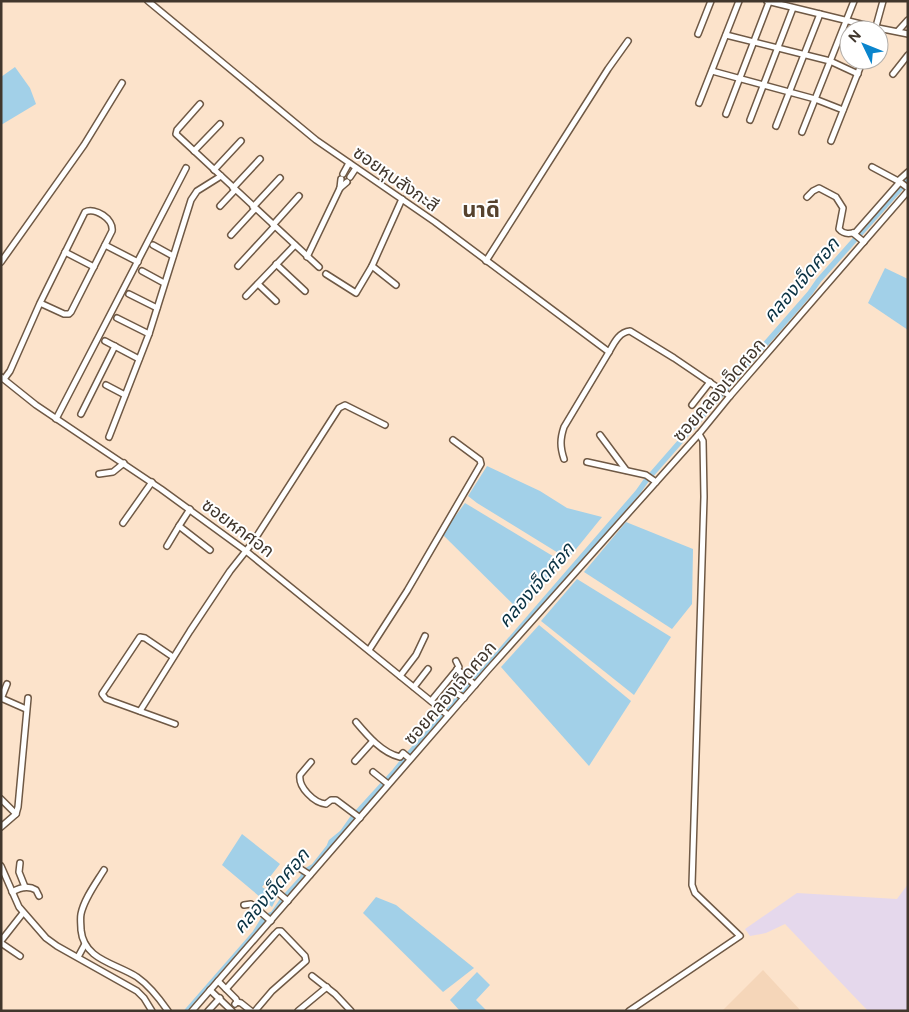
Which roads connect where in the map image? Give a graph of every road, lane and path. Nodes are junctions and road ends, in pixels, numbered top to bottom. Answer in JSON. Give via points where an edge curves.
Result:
{"nodes":[{"id":1,"x":148,"y":1,"type":"edge"},
{"id":2,"x":711,"y":1,"type":"edge"},
{"id":3,"x":739,"y":1,"type":"edge"},
{"id":4,"x":768,"y":1,"type":"edge"},
{"id":5,"x":854,"y":1,"type":"edge"},
{"id":6,"x":883,"y":1,"type":"edge"},
{"id":7,"x":793,"y":8,"type":"junction"},
{"id":8,"x":820,"y":14,"type":"junction"},
{"id":9,"x":842,"y":20,"type":"edge"},
{"id":10,"x":846,"y":20,"type":"edge"},
{"id":11,"x":878,"y":20,"type":"edge"},
{"id":12,"x":908,"y":20,"type":"edge"},
{"id":13,"x":889,"y":30,"type":"edge"},
{"id":14,"x":898,"y":31,"type":"junction"},
{"id":15,"x":698,"y":34,"type":"dead end"},
{"id":16,"x":908,"y":34,"type":"edge"},
{"id":17,"x":726,"y":35,"type":"junction"},
{"id":18,"x":839,"y":38,"type":"edge"},
{"id":19,"x":628,"y":41,"type":"dead end"},
{"id":20,"x":754,"y":41,"type":"junction"},
{"id":21,"x":778,"y":48,"type":"junction"},
{"id":22,"x":908,"y":55,"type":"edge"},
{"id":23,"x":804,"y":56,"type":"junction"},
{"id":24,"x":830,"y":61,"type":"junction"},
{"id":25,"x":859,"y":70,"type":"edge"},
{"id":26,"x":712,"y":71,"type":"junction"},
{"id":27,"x":858,"y":74,"type":"junction"},
{"id":28,"x":893,"y":74,"type":"dead end"},
{"id":29,"x":739,"y":78,"type":"junction"},
{"id":30,"x":122,"y":83,"type":"dead end"},
{"id":31,"x":763,"y":85,"type":"junction"},
{"id":32,"x":789,"y":92,"type":"junction"},
{"id":33,"x":815,"y":99,"type":"junction"},
{"id":34,"x":700,"y":103,"type":"dead end"},
{"id":35,"x":200,"y":104,"type":"dead end"},
{"id":36,"x":843,"y":110,"type":"junction"},
{"id":37,"x":726,"y":114,"type":"dead end"},
{"id":38,"x":750,"y":120,"type":"dead end"},
{"id":39,"x":220,"y":124,"type":"dead end"},
{"id":40,"x":776,"y":126,"type":"dead end"},
{"id":41,"x":802,"y":132,"type":"dead end"},
{"id":42,"x":241,"y":141,"type":"dead end"},
{"id":43,"x":831,"y":141,"type":"dead end"},
{"id":44,"x":194,"y":151,"type":"junction"},
{"id":45,"x":260,"y":159,"type":"dead end"},
{"id":46,"x":349,"y":163,"type":"junction"},
{"id":47,"x":872,"y":167,"type":"dead end"},
{"id":48,"x":186,"y":168,"type":"dead end"},
{"id":49,"x":356,"y":168,"type":"junction"},
{"id":50,"x":214,"y":170,"type":"junction"},
{"id":51,"x":908,"y":172,"type":"edge"},
{"id":52,"x":220,"y":176,"type":"junction"},
{"id":53,"x":280,"y":178,"type":"dead end"},
{"id":54,"x":904,"y":185,"type":"edge"},
{"id":55,"x":340,"y":188,"type":"junction"},
{"id":56,"x":234,"y":189,"type":"junction"},
{"id":57,"x":299,"y":196,"type":"dead end"},
{"id":58,"x":806,"y":198,"type":"dead end"},
{"id":59,"x":402,"y":199,"type":"junction"},
{"id":60,"x":220,"y":206,"type":"dead end"},
{"id":61,"x":254,"y":208,"type":"junction"},
{"id":62,"x":274,"y":226,"type":"junction"},
{"id":63,"x":854,"y":234,"type":"junction"},
{"id":64,"x":231,"y":235,"type":"dead end"},
{"id":65,"x":863,"y":242,"type":"junction"},
{"id":66,"x":105,"y":245,"type":"junction"},
{"id":67,"x":153,"y":245,"type":"dead end"},
{"id":68,"x":295,"y":246,"type":"junction"},
{"id":69,"x":64,"y":252,"type":"junction"},
{"id":70,"x":173,"y":256,"type":"junction"},
{"id":71,"x":307,"y":257,"type":"junction"},
{"id":72,"x":488,"y":258,"type":"junction"},
{"id":73,"x":1,"y":262,"type":"edge"},
{"id":74,"x":138,"y":262,"type":"junction"},
{"id":75,"x":276,"y":264,"type":"junction"},
{"id":76,"x":238,"y":266,"type":"dead end"},
{"id":77,"x":372,"y":266,"type":"junction"},
{"id":78,"x":94,"y":267,"type":"junction"},
{"id":79,"x":319,"y":267,"type":"dead end"},
{"id":80,"x":142,"y":271,"type":"dead end"},
{"id":81,"x":326,"y":274,"type":"dead end"},
{"id":82,"x":164,"y":283,"type":"junction"},
{"id":83,"x":258,"y":284,"type":"junction"},
{"id":84,"x":396,"y":285,"type":"dead end"},
{"id":85,"x":305,"y":291,"type":"dead end"},
{"id":86,"x":129,"y":294,"type":"dead end"},
{"id":87,"x":246,"y":296,"type":"dead end"},
{"id":88,"x":276,"y":301,"type":"dead end"},
{"id":89,"x":40,"y":303,"type":"junction"},
{"id":90,"x":157,"y":308,"type":"junction"},
{"id":91,"x":117,"y":318,"type":"dead end"},
{"id":92,"x":149,"y":334,"type":"junction"},
{"id":93,"x":105,"y":341,"type":"dead end"},
{"id":94,"x":115,"y":346,"type":"junction"},
{"id":95,"x":608,"y":352,"type":"junction"},
{"id":96,"x":139,"y":359,"type":"junction"},
{"id":97,"x":5,"y":376,"type":"edge"},
{"id":98,"x":710,"y":382,"type":"junction"},
{"id":99,"x":106,"y":385,"type":"dead end"},
{"id":100,"x":125,"y":395,"type":"junction"},
{"id":101,"x":728,"y":395,"type":"junction"},
{"id":102,"x":692,"y":405,"type":"dead end"},
{"id":103,"x":81,"y":414,"type":"dead end"},
{"id":104,"x":59,"y":415,"type":"junction"},
{"id":105,"x":385,"y":425,"type":"dead end"},
{"id":106,"x":699,"y":434,"type":"junction"},
{"id":107,"x":600,"y":435,"type":"dead end"},
{"id":108,"x":109,"y":437,"type":"dead end"},
{"id":109,"x":452,"y":440,"type":"dead end"},
{"id":110,"x":564,"y":459,"type":"dead end"},
{"id":111,"x":587,"y":462,"type":"dead end"},
{"id":112,"x":124,"y":463,"type":"junction"},
{"id":113,"x":626,"y":470,"type":"junction"},
{"id":114,"x":99,"y":474,"type":"dead end"},
{"id":115,"x":653,"y":479,"type":"junction"},
{"id":116,"x":152,"y":482,"type":"junction"},
{"id":117,"x":190,"y":509,"type":"junction"},
{"id":118,"x":123,"y":523,"type":"dead end"},
{"id":119,"x":179,"y":526,"type":"junction"},
{"id":120,"x":167,"y":546,"type":"dead end"},
{"id":121,"x":248,"y":549,"type":"junction"},
{"id":122,"x":210,"y":550,"type":"dead end"},
{"id":123,"x":425,"y":636,"type":"dead end"},
{"id":124,"x":369,"y":650,"type":"junction"},
{"id":125,"x":173,"y":657,"type":"junction"},
{"id":126,"x":456,"y":661,"type":"dead end"},
{"id":127,"x":428,"y":669,"type":"dead end"},
{"id":128,"x":457,"y":670,"type":"junction"},
{"id":129,"x":404,"y":672,"type":"junction"},
{"id":130,"x":472,"y":682,"type":"junction"},
{"id":131,"x":8,"y":684,"type":"dead end"},
{"id":132,"x":417,"y":684,"type":"junction"},
{"id":133,"x":433,"y":697,"type":"junction"},
{"id":134,"x":1,"y":698,"type":"edge"},
{"id":135,"x":28,"y":698,"type":"dead end"},
{"id":136,"x":26,"y":709,"type":"junction"},
{"id":137,"x":140,"y":711,"type":"junction"},
{"id":138,"x":448,"y":715,"type":"junction"},
{"id":139,"x":356,"y":722,"type":"dead end"},
{"id":140,"x":175,"y":724,"type":"dead end"},
{"id":141,"x":373,"y":741,"type":"junction"},
{"id":142,"x":408,"y":757,"type":"junction"},
{"id":143,"x":355,"y":761,"type":"dead end"},
{"id":144,"x":311,"y":762,"type":"dead end"},
{"id":145,"x":373,"y":772,"type":"dead end"},
{"id":146,"x":388,"y":784,"type":"junction"},
{"id":147,"x":1,"y":798,"type":"edge"},
{"id":148,"x":16,"y":814,"type":"junction"},
{"id":149,"x":358,"y":817,"type":"junction"},
{"id":150,"x":1,"y":827,"type":"edge"},
{"id":151,"x":20,"y":863,"type":"dead end"},
{"id":152,"x":293,"y":864,"type":"dead end"},
{"id":153,"x":2,"y":869,"type":"edge"},
{"id":154,"x":104,"y":870,"type":"dead end"},
{"id":155,"x":308,"y":874,"type":"junction"},
{"id":156,"x":25,"y":887,"type":"junction"},
{"id":157,"x":275,"y":890,"type":"dead end"},
{"id":158,"x":12,"y":892,"type":"junction"},
{"id":159,"x":38,"y":896,"type":"dead end"},
{"id":160,"x":285,"y":898,"type":"junction"},
{"id":161,"x":244,"y":905,"type":"dead end"},
{"id":162,"x":23,"y":913,"type":"junction"},
{"id":163,"x":270,"y":919,"type":"junction"},
{"id":164,"x":1,"y":942,"type":"edge"},
{"id":165,"x":84,"y":944,"type":"junction"},
{"id":166,"x":20,"y":956,"type":"dead end"},
{"id":167,"x":78,"y":957,"type":"junction"},
{"id":168,"x":312,"y":976,"type":"dead end"},
{"id":169,"x":218,"y":981,"type":"junction"},
{"id":170,"x":327,"y":987,"type":"junction"},
{"id":171,"x":226,"y":989,"type":"junction"},
{"id":172,"x":210,"y":990,"type":"junction"},
{"id":173,"x":220,"y":998,"type":"junction"},
{"id":174,"x":237,"y":1002,"type":"junction"},
{"id":175,"x":346,"y":1006,"type":"junction"},
{"id":176,"x":232,"y":1009,"type":"edge"},
{"id":177,"x":152,"y":1011,"type":"edge"},
{"id":178,"x":168,"y":1011,"type":"edge"},
{"id":179,"x":192,"y":1011,"type":"edge"},
{"id":180,"x":208,"y":1011,"type":"edge"},
{"id":181,"x":251,"y":1011,"type":"edge"},
{"id":182,"x":255,"y":1011,"type":"edge"},
{"id":183,"x":298,"y":1011,"type":"edge"},
{"id":184,"x":342,"y":1011,"type":"edge"},
{"id":185,"x":351,"y":1011,"type":"edge"},
{"id":186,"x":628,"y":1011,"type":"edge"}],
"edges":[{"from":1,"to":46,"type":"street","name":"ซอยหุบสังกะสี","via":[[296,124]]},
{"from":2,"to":15,"type":"street"},
{"from":3,"to":17,"type":"street"},
{"from":4,"to":7,"type":"street"},
{"from":4,"to":20,"type":"street"},
{"from":5,"to":10,"type":"street"},
{"from":6,"to":11,"type":"street"},
{"from":7,"to":8,"type":"street"},
{"from":7,"to":21,"type":"street"},
{"from":8,"to":9,"type":"street"},
{"from":8,"to":23,"type":"street"},
{"from":12,"to":14,"type":"street"},
{"from":13,"to":14,"type":"street"},
{"from":14,"to":16,"type":"street"},
{"from":17,"to":20,"type":"street"},
{"from":17,"to":26,"type":"street"},
{"from":18,"to":24,"type":"street"},
{"from":19,"to":72,"type":"street"},
{"from":20,"to":21,"type":"street"},
{"from":20,"to":29,"type":"street"},
{"from":21,"to":23,"type":"street"},
{"from":21,"to":31,"type":"street"},
{"from":22,"to":28,"type":"street"},
{"from":23,"to":24,"type":"street"},
{"from":23,"to":32,"type":"street"},
{"from":24,"to":27,"type":"street"},
{"from":24,"to":33,"type":"street"},
{"from":25,"to":27,"type":"street"},
{"from":26,"to":29,"type":"street"},
{"from":26,"to":34,"type":"street"},
{"from":27,"to":36,"type":"street"},
{"from":29,"to":31,"type":"street"},
{"from":29,"to":37,"type":"street"},
{"from":30,"to":73,"type":"street","via":[[84,145]]},
{"from":31,"to":32,"type":"street"},
{"from":31,"to":38,"type":"street"},
{"from":32,"to":33,"type":"street"},
{"from":32,"to":40,"type":"street"},
{"from":33,"to":36,"type":"street"},
{"from":33,"to":41,"type":"street"},
{"from":35,"to":44,"type":"street","via":[[176,132]]},
{"from":36,"to":43,"type":"street"},
{"from":39,"to":44,"type":"street"},
{"from":42,"to":50,"type":"street"},
{"from":44,"to":50,"type":"street"},
{"from":45,"to":56,"type":"street"},
{"from":46,"to":49,"type":"street","name":"ซอยหุบสังกะสี"},
{"from":46,"to":55,"type":"street"},
{"from":47,"to":54,"type":"street"},
{"from":48,"to":74,"type":"street"},
{"from":49,"to":55,"type":"street"},
{"from":49,"to":59,"type":"street","name":"ซอยหุบสังกะสี"},
{"from":50,"to":52,"type":"street"},
{"from":51,"to":54,"type":"street"},
{"from":52,"to":56,"type":"street"},
{"from":52,"to":70,"type":"street","via":[[194,195]]},
{"from":53,"to":61,"type":"street"},
{"from":54,"to":63,"type":"street"},
{"from":54,"to":65,"type":"street","name":"ซอยคลองเจ็ดศอก"},
{"from":55,"to":71,"type":"street"},
{"from":56,"to":60,"type":"street"},
{"from":56,"to":61,"type":"street"},
{"from":57,"to":62,"type":"street"},
{"from":58,"to":63,"type":"street","via":[[819,188],[836,196],[843,208],[839,229]]},
{"from":59,"to":72,"type":"street","name":"ซอยหุบสังกะสี"},
{"from":59,"to":77,"type":"street"},
{"from":61,"to":62,"type":"street"},
{"from":61,"to":64,"type":"street"},
{"from":62,"to":68,"type":"street"},
{"from":62,"to":76,"type":"street"},
{"from":63,"to":65,"type":"street"},
{"from":65,"to":101,"type":"street","name":"ซอยคลองเจ็ดศอก"},
{"from":66,"to":69,"type":"street","via":[[112,223],[90,210],[85,212]]},
{"from":66,"to":74,"type":"street"},
{"from":66,"to":78,"type":"street"},
{"from":67,"to":70,"type":"street"},
{"from":68,"to":71,"type":"street"},
{"from":68,"to":75,"type":"street"},
{"from":69,"to":78,"type":"street"},
{"from":69,"to":89,"type":"street"},
{"from":70,"to":82,"type":"street"},
{"from":71,"to":79,"type":"street"},
{"from":72,"to":95,"type":"street","name":"ซอยหุบสังกะสี"},
{"from":74,"to":104,"type":"street"},
{"from":75,"to":83,"type":"street"},
{"from":75,"to":85,"type":"street"},
{"from":77,"to":81,"type":"street","via":[[356,293]]},
{"from":77,"to":84,"type":"street"},
{"from":78,"to":89,"type":"street","via":[[69,314]]},
{"from":80,"to":82,"type":"street"},
{"from":82,"to":90,"type":"street"},
{"from":83,"to":87,"type":"street"},
{"from":83,"to":88,"type":"street"},
{"from":86,"to":90,"type":"street"},
{"from":89,"to":97,"type":"street"},
{"from":90,"to":92,"type":"street"},
{"from":91,"to":92,"type":"street"},
{"from":92,"to":96,"type":"street"},
{"from":93,"to":94,"type":"street"},
{"from":94,"to":96,"type":"street"},
{"from":94,"to":103,"type":"street"},
{"from":95,"to":98,"type":"street","via":[[623,332],[630,332]]},
{"from":95,"to":110,"type":"street","via":[[564,427],[560,448]]},
{"from":96,"to":100,"type":"street"},
{"from":97,"to":104,"type":"street","name":"ซอยหกศอก"},
{"from":98,"to":101,"type":"street"},
{"from":98,"to":102,"type":"street"},
{"from":99,"to":100,"type":"street"},
{"from":100,"to":108,"type":"street"},
{"from":101,"to":106,"type":"street","name":"ซอยคลองเจ็ดศอก"},
{"from":104,"to":112,"type":"street","name":"ซอยหกศอก"},
{"from":105,"to":121,"type":"street","via":[[342,405]]},
{"from":106,"to":115,"type":"street","name":"ซอยคลองเจ็ดศอก"},
{"from":106,"to":186,"type":"street","via":[[703,442],[704,497],[692,885],[695,893],[740,936]]},
{"from":107,"to":113,"type":"street"},
{"from":109,"to":124,"type":"street","via":[[481,464]]},
{"from":111,"to":113,"type":"street"},
{"from":112,"to":114,"type":"street","via":[[112,472]]},
{"from":112,"to":116,"type":"street","name":"ซอยหกศอก"},
{"from":113,"to":115,"type":"street"},
{"from":115,"to":130,"type":"street","name":"ซอยคลองเจ็ดศอก"},
{"from":116,"to":117,"type":"street","name":"ซอยหกศอก"},
{"from":116,"to":118,"type":"street"},
{"from":117,"to":119,"type":"street"},
{"from":117,"to":121,"type":"street","name":"ซอยหกศอก"},
{"from":119,"to":120,"type":"street"},
{"from":119,"to":122,"type":"street"},
{"from":121,"to":124,"type":"street","name":"ซอยหกศอก"},
{"from":121,"to":125,"type":"street"},
{"from":123,"to":129,"type":"street"},
{"from":124,"to":129,"type":"street","name":"ซอยหกศอก"},
{"from":125,"to":137,"type":"street"},
{"from":125,"to":137,"type":"street","via":[[140,637],[103,692],[106,699]]},
{"from":126,"to":128,"type":"street","via":[[459,664]]},
{"from":127,"to":132,"type":"street"},
{"from":128,"to":130,"type":"street"},
{"from":128,"to":133,"type":"street"},
{"from":129,"to":132,"type":"street","name":"ซอยหกศอก"},
{"from":130,"to":138,"type":"street","name":"ซอยคลองเจ็ดศอก","via":[[459,695]]},
{"from":131,"to":134,"type":"street"},
{"from":132,"to":133,"type":"street","name":"ซอยหกศอก"},
{"from":133,"to":138,"type":"street","name":"ซอยหกศอก"},
{"from":134,"to":136,"type":"street"},
{"from":135,"to":136,"type":"street"},
{"from":136,"to":148,"type":"street"},
{"from":137,"to":140,"type":"street"},
{"from":138,"to":142,"type":"street","name":"ซอยคลองเจ็ดศอก"},
{"from":139,"to":141,"type":"street"},
{"from":141,"to":142,"type":"street","via":[[396,756],[404,753]]},
{"from":141,"to":143,"type":"street"},
{"from":142,"to":146,"type":"street","name":"ซอยคลองเจ็ดศอก"},
{"from":144,"to":149,"type":"street","via":[[300,775],[302,787],[323,804],[334,800]]},
{"from":145,"to":146,"type":"street"},
{"from":146,"to":149,"type":"street","name":"ซอยคลองเจ็ดศอก"},
{"from":147,"to":148,"type":"street"},
{"from":148,"to":150,"type":"street"},
{"from":149,"to":155,"type":"street","name":"ซอยคลองเจ็ดศอก"},
{"from":151,"to":156,"type":"street","via":[[19,872]]},
{"from":152,"to":155,"type":"street"},
{"from":153,"to":158,"type":"street"},
{"from":154,"to":165,"type":"street","via":[[80,916]]},
{"from":155,"to":160,"type":"street","name":"ซอยคลองเจ็ดศอก"},
{"from":156,"to":158,"type":"street"},
{"from":156,"to":159,"type":"street","via":[[33,888]]},
{"from":157,"to":160,"type":"street"},
{"from":158,"to":162,"type":"street"},
{"from":160,"to":163,"type":"street","name":"ซอยคลองเจ็ดศอก"},
{"from":161,"to":163,"type":"street","via":[[251,904]]},
{"from":162,"to":164,"type":"street"},
{"from":162,"to":167,"type":"street","via":[[50,942]]},
{"from":163,"to":169,"type":"street","name":"ซอยคลองเจ็ดศอก"},
{"from":164,"to":166,"type":"street"},
{"from":165,"to":167,"type":"street"},
{"from":165,"to":178,"type":"street","via":[[94,954],[149,986]]},
{"from":167,"to":177,"type":"street","via":[[137,991]]},
{"from":168,"to":170,"type":"street"},
{"from":169,"to":171,"type":"street"},
{"from":169,"to":172,"type":"street","name":"ซอยคลองเจ็ดศอก"},
{"from":170,"to":175,"type":"street"},
{"from":170,"to":183,"type":"street"},
{"from":171,"to":174,"type":"street"},
{"from":171,"to":182,"type":"street","via":[[281,931],[306,961]]},
{"from":172,"to":173,"type":"street"},
{"from":172,"to":179,"type":"street","name":"ซอยคลองเจ็ดศอก"},
{"from":173,"to":176,"type":"street"},
{"from":173,"to":180,"type":"street"},
{"from":174,"to":176,"type":"street"},
{"from":174,"to":181,"type":"street"},
{"from":175,"to":184,"type":"street"},
{"from":175,"to":185,"type":"street"}]}
